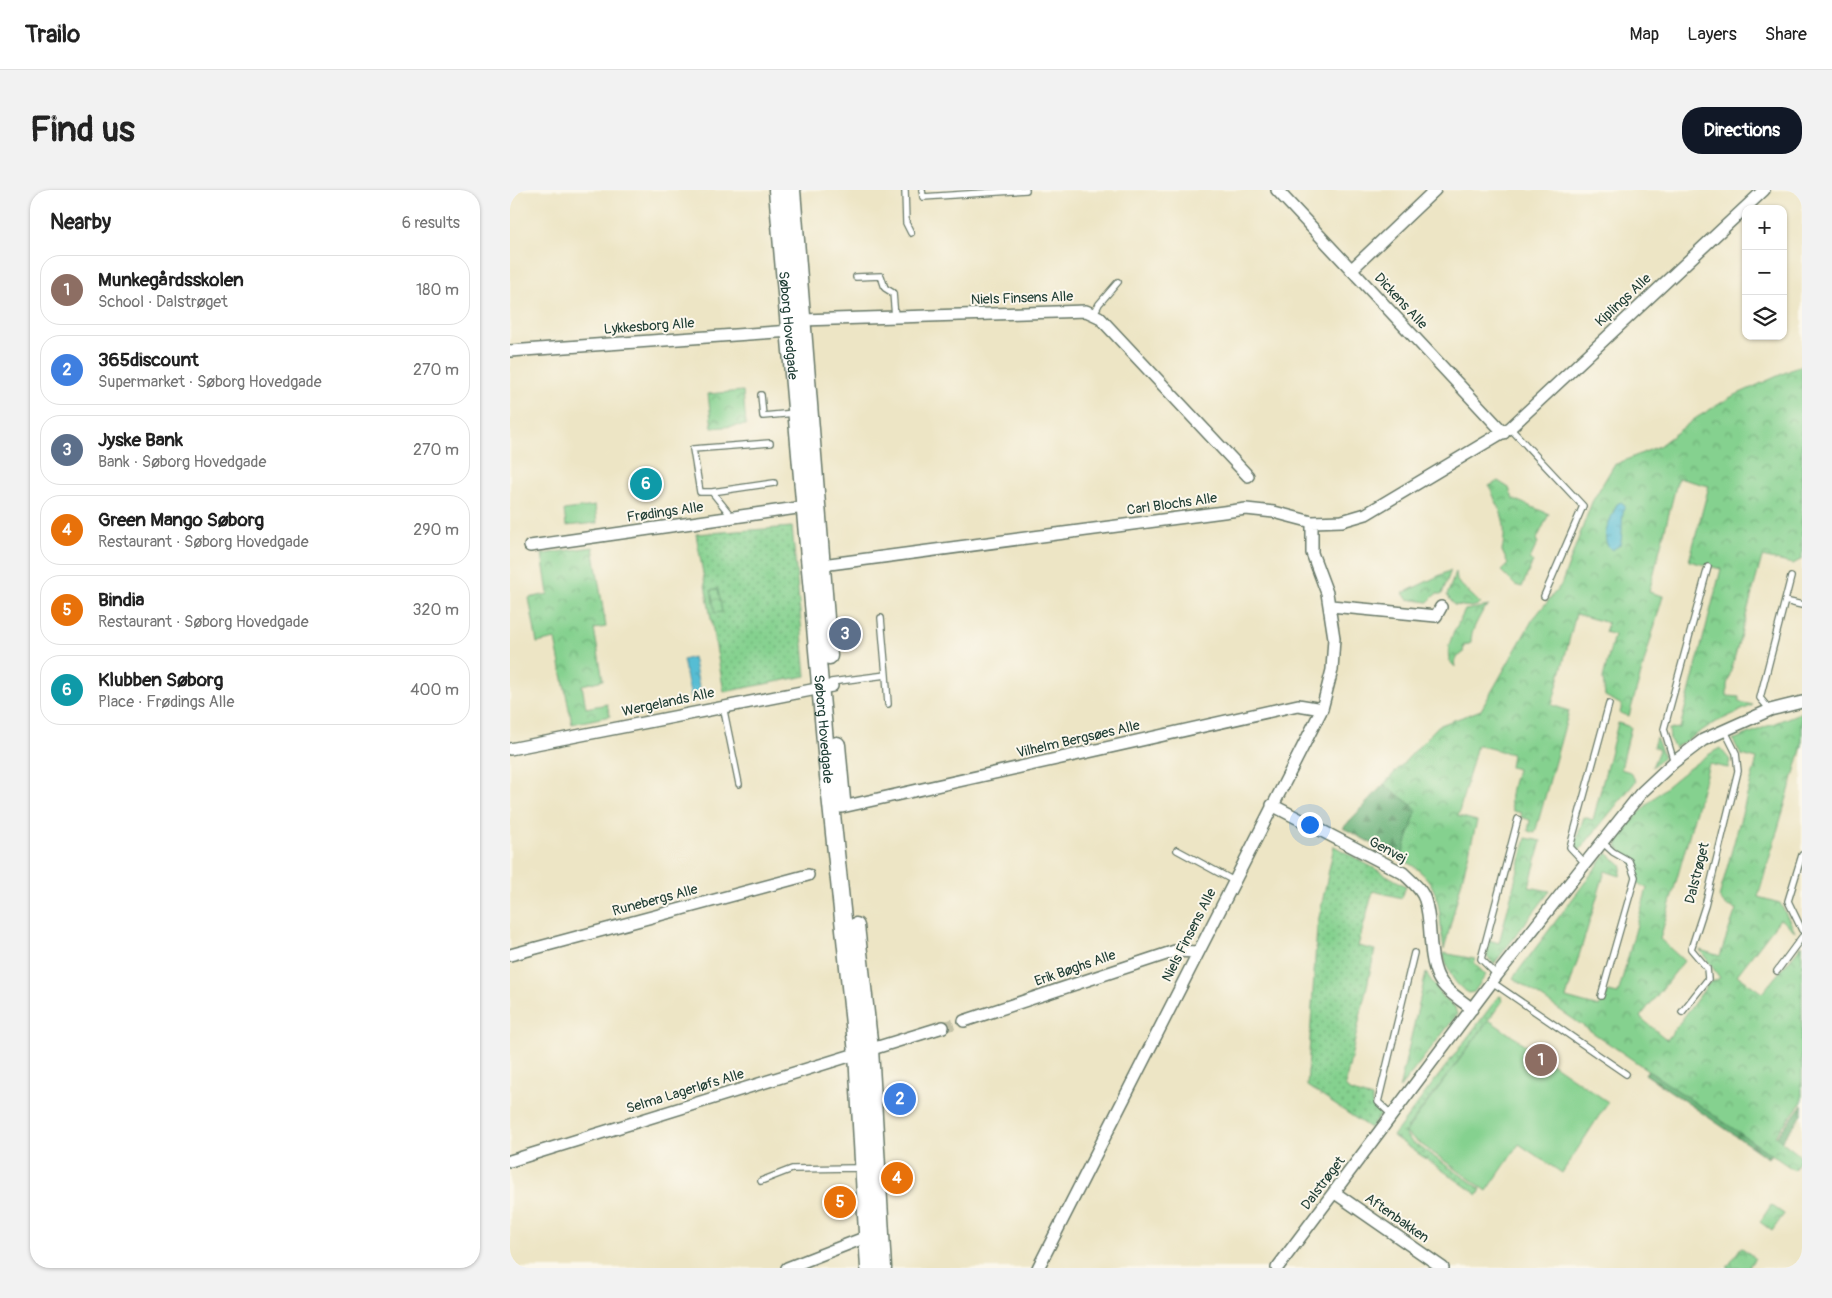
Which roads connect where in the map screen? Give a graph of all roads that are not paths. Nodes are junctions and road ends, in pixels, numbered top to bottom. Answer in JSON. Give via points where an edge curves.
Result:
{"nodes":[{"id":1,"x":778,"y":190,"type":"edge"},
{"id":2,"x":792,"y":190,"type":"edge"},
{"id":3,"x":904,"y":190,"type":"edge"},
{"id":4,"x":922,"y":190,"type":"edge"},
{"id":5,"x":1026,"y":190,"type":"edge"},
{"id":6,"x":1277,"y":190,"type":"edge"},
{"id":7,"x":1435,"y":190,"type":"edge"},
{"id":8,"x":1764,"y":190,"type":"edge"},
{"id":9,"x":911,"y":233,"type":"dead end"},
{"id":10,"x":1351,"y":270,"type":"junction"},
{"id":11,"x":856,"y":277,"type":"dead end"},
{"id":12,"x":1118,"y":282,"type":"dead end"},
{"id":13,"x":1094,"y":314,"type":"junction"},
{"id":14,"x":895,"y":317,"type":"junction"},
{"id":15,"x":796,"y":326,"type":"junction"},
{"id":16,"x":510,"y":351,"type":"edge"},
{"id":17,"x":761,"y":395,"type":"dead end"},
{"id":18,"x":797,"y":413,"type":"junction"},
{"id":19,"x":1507,"y":430,"type":"junction"},
{"id":20,"x":770,"y":443,"type":"dead end"},
{"id":21,"x":1248,"y":476,"type":"dead end"},
{"id":22,"x":774,"y":483,"type":"dead end"},
{"id":23,"x":712,"y":492,"type":"junction"},
{"id":24,"x":804,"y":507,"type":"junction"},
{"id":25,"x":732,"y":517,"type":"junction"},
{"id":26,"x":1312,"y":522,"type":"junction"},
{"id":27,"x":530,"y":546,"type":"dead end"},
{"id":28,"x":822,"y":565,"type":"junction"},
{"id":29,"x":1708,"y":567,"type":"dead end"},
{"id":30,"x":1791,"y":578,"type":"dead end"},
{"id":31,"x":1544,"y":596,"type":"dead end"},
{"id":32,"x":1784,"y":601,"type":"junction"},
{"id":33,"x":1802,"y":605,"type":"edge"},
{"id":34,"x":1331,"y":606,"type":"junction"},
{"id":35,"x":1441,"y":607,"type":"dead end"},
{"id":36,"x":881,"y":618,"type":"dead end"},
{"id":37,"x":886,"y":675,"type":"junction"},
{"id":38,"x":828,"y":685,"type":"junction"},
{"id":39,"x":1802,"y":702,"type":"edge"},
{"id":40,"x":888,"y":704,"type":"dead end"},
{"id":41,"x":1609,"y":704,"type":"dead end"},
{"id":42,"x":723,"y":706,"type":"junction"},
{"id":43,"x":1322,"y":709,"type":"junction"},
{"id":44,"x":1770,"y":710,"type":"junction"},
{"id":45,"x":1724,"y":729,"type":"junction"},
{"id":46,"x":510,"y":749,"type":"edge"},
{"id":47,"x":1674,"y":762,"type":"junction"},
{"id":48,"x":739,"y":784,"type":"dead end"},
{"id":49,"x":1272,"y":805,"type":"junction"},
{"id":50,"x":842,"y":807,"type":"junction"},
{"id":51,"x":1518,"y":820,"type":"dead end"},
{"id":52,"x":1602,"y":842,"type":"junction"},
{"id":53,"x":1177,"y":850,"type":"dead end"},
{"id":54,"x":1802,"y":855,"type":"edge"},
{"id":55,"x":1585,"y":863,"type":"junction"},
{"id":56,"x":808,"y":875,"type":"dead end"},
{"id":57,"x":1234,"y":881,"type":"junction"},
{"id":58,"x":1802,"y":930,"type":"edge"},
{"id":59,"x":1802,"y":937,"type":"edge"},
{"id":60,"x":1198,"y":952,"type":"junction"},
{"id":61,"x":1414,"y":953,"type":"dead end"},
{"id":62,"x":510,"y":955,"type":"edge"},
{"id":63,"x":1777,"y":970,"type":"dead end"},
{"id":64,"x":1494,"y":979,"type":"junction"},
{"id":65,"x":1601,"y":996,"type":"dead end"},
{"id":66,"x":1472,"y":1009,"type":"junction"},
{"id":67,"x":1682,"y":1012,"type":"dead end"},
{"id":68,"x":964,"y":1021,"type":"tunnel mouth"},
{"id":69,"x":943,"y":1027,"type":"tunnel mouth"},
{"id":70,"x":863,"y":1051,"type":"junction"},
{"id":71,"x":1626,"y":1074,"type":"dead end"},
{"id":72,"x":1393,"y":1116,"type":"junction"},
{"id":73,"x":510,"y":1161,"type":"edge"},
{"id":74,"x":870,"y":1171,"type":"junction"},
{"id":75,"x":762,"y":1181,"type":"dead end"},
{"id":76,"x":1335,"y":1193,"type":"junction"},
{"id":77,"x":873,"y":1234,"type":"junction"},
{"id":78,"x":787,"y":1268,"type":"edge"},
{"id":79,"x":869,"y":1268,"type":"edge"},
{"id":80,"x":884,"y":1268,"type":"edge"},
{"id":81,"x":1038,"y":1268,"type":"edge"},
{"id":82,"x":1277,"y":1268,"type":"edge"},
{"id":83,"x":1443,"y":1268,"type":"edge"}],
"edges":[{"from":1,"to":15,"type":"street","name":"Søborg Hovedgade"},
{"from":2,"to":15,"type":"street","name":"Søborg Hovedgade"},
{"from":3,"to":9,"type":"lane","via":[[906,223]]},
{"from":4,"to":5,"type":"lane","via":[[923,197]]},
{"from":6,"to":10,"type":"street","name":"Dickens Alle"},
{"from":7,"to":10,"type":"street"},
{"from":8,"to":19,"type":"street","name":"Kiplings Alle"},
{"from":10,"to":19,"type":"street","name":"Dickens Alle"},
{"from":11,"to":14,"type":"lane","via":[[881,276],[885,288],[893,293]]},
{"from":12,"to":13,"type":"lane"},
{"from":13,"to":14,"type":"street","name":"Niels Finsens Alle","via":[[1086,311]]},
{"from":13,"to":21,"type":"street"},
{"from":14,"to":15,"type":"street","name":"Niels Finsens Alle"},
{"from":15,"to":16,"type":"street","name":"Lykkesborg Alle"},
{"from":15,"to":18,"type":"street","name":"Søborg Hovedgade"},
{"from":15,"to":28,"type":"street","name":"Søborg Hovedgade"},
{"from":17,"to":18,"type":"lane","via":[[763,416]]},
{"from":18,"to":24,"type":"street","name":"Søborg Hovedgade"},
{"from":19,"to":26,"type":"street","name":"Carl Blochs Alle","via":[[1366,514]]},
{"from":19,"to":31,"type":"lane","via":[[1583,506]]},
{"from":20,"to":23,"type":"lane","via":[[693,449],[700,492]]},
{"from":22,"to":23,"type":"lane"},
{"from":23,"to":25,"type":"lane"},
{"from":24,"to":25,"type":"street","name":"Frødings Alle"},
{"from":24,"to":38,"type":"street","name":"Søborg Hovedgade"},
{"from":25,"to":27,"type":"street","name":"Frødings Alle"},
{"from":26,"to":28,"type":"street","name":"Carl Blochs Alle","via":[[1246,509]]},
{"from":26,"to":34,"type":"street","name":"Niels Finsens Alle","via":[[1312,553]]},
{"from":28,"to":38,"type":"street","name":"Søborg Hovedgade"},
{"from":29,"to":47,"type":"lane","via":[[1664,729]]},
{"from":30,"to":32,"type":"lane"},
{"from":32,"to":33,"type":"lane"},
{"from":32,"to":44,"type":"lane","via":[[1760,698]]},
{"from":34,"to":35,"type":"street","via":[[1436,616]]},
{"from":34,"to":43,"type":"street","name":"Niels Finsens Alle","via":[[1332,670]]},
{"from":36,"to":37,"type":"lane"},
{"from":37,"to":38,"type":"lane"},
{"from":37,"to":40,"type":"lane"},
{"from":38,"to":42,"type":"street","name":"Wergelands Alle"},
{"from":38,"to":50,"type":"street","name":"Søborg Hovedgade"},
{"from":38,"to":70,"type":"street","name":"Søborg Hovedgade"},
{"from":39,"to":44,"type":"street","name":"Dalstrøget"},
{"from":41,"to":55,"type":"lane","via":[[1570,846]]},
{"from":42,"to":46,"type":"street","name":"Wergelands Alle"},
{"from":42,"to":48,"type":"lane"},
{"from":43,"to":49,"type":"street","name":"Niels Finsens Alle"},
{"from":43,"to":50,"type":"street","name":"Vilhelm Bergsøes Alle","via":[[1298,705]]},
{"from":44,"to":45,"type":"street","name":"Dalstrøget"},
{"from":45,"to":47,"type":"street","name":"Dalstrøget"},
{"from":45,"to":67,"type":"lane","name":"Dalstrøget","via":[[1736,753],[1738,771],[1705,906],[1691,949],[1707,968],[1708,979]]},
{"from":47,"to":52,"type":"street","name":"Dalstrøget","via":[[1641,793]]},
{"from":49,"to":57,"type":"street","name":"Niels Finsens Alle"},
{"from":49,"to":66,"type":"street","name":"Genvej","via":[[1403,874],[1416,885],[1425,899],[1438,976],[1447,990]]},
{"from":50,"to":70,"type":"street","name":"Søborg Hovedgade"},
{"from":51,"to":64,"type":"lane","via":[[1481,959]]},
{"from":52,"to":55,"type":"street","name":"Dalstrøget"},
{"from":52,"to":65,"type":"lane","via":[[1628,861],[1635,877]]},
{"from":53,"to":57,"type":"lane"},
{"from":54,"to":58,"type":"lane","via":[[1788,901]]},
{"from":55,"to":64,"type":"street","name":"Dalstrøget"},
{"from":56,"to":62,"type":"street","name":"Runebergs Alle"},
{"from":57,"to":60,"type":"street","name":"Niels Finsens Alle"},
{"from":59,"to":63,"type":"lane"},
{"from":60,"to":68,"type":"street","name":"Erik Bøghs Alle","via":[[1176,951]]},
{"from":60,"to":81,"type":"street","name":"Niels Finsens Alle"},
{"from":61,"to":72,"type":"lane","via":[[1378,1102]]},
{"from":64,"to":66,"type":"street","name":"Dalstrøget"},
{"from":64,"to":71,"type":"lane"},
{"from":66,"to":72,"type":"street","name":"Dalstrøget"},
{"from":69,"to":70,"type":"street"},
{"from":70,"to":73,"type":"street","name":"Selma Lagerløfs Alle"},
{"from":70,"to":74,"type":"street","name":"Søborg Hovedgade"},
{"from":72,"to":76,"type":"street","name":"Dalstrøget"},
{"from":74,"to":75,"type":"lane","via":[[855,1168],[792,1169]]},
{"from":74,"to":77,"type":"street","name":"Søborg Hovedgade"},
{"from":76,"to":82,"type":"street","name":"Dalstrøget"},
{"from":76,"to":83,"type":"street","name":"Aftenbakken"},
{"from":77,"to":78,"type":"street"},
{"from":77,"to":79,"type":"street","name":"Søborg Hovedgade"},
{"from":77,"to":80,"type":"street","name":"Søborg Hovedgade"}]}
